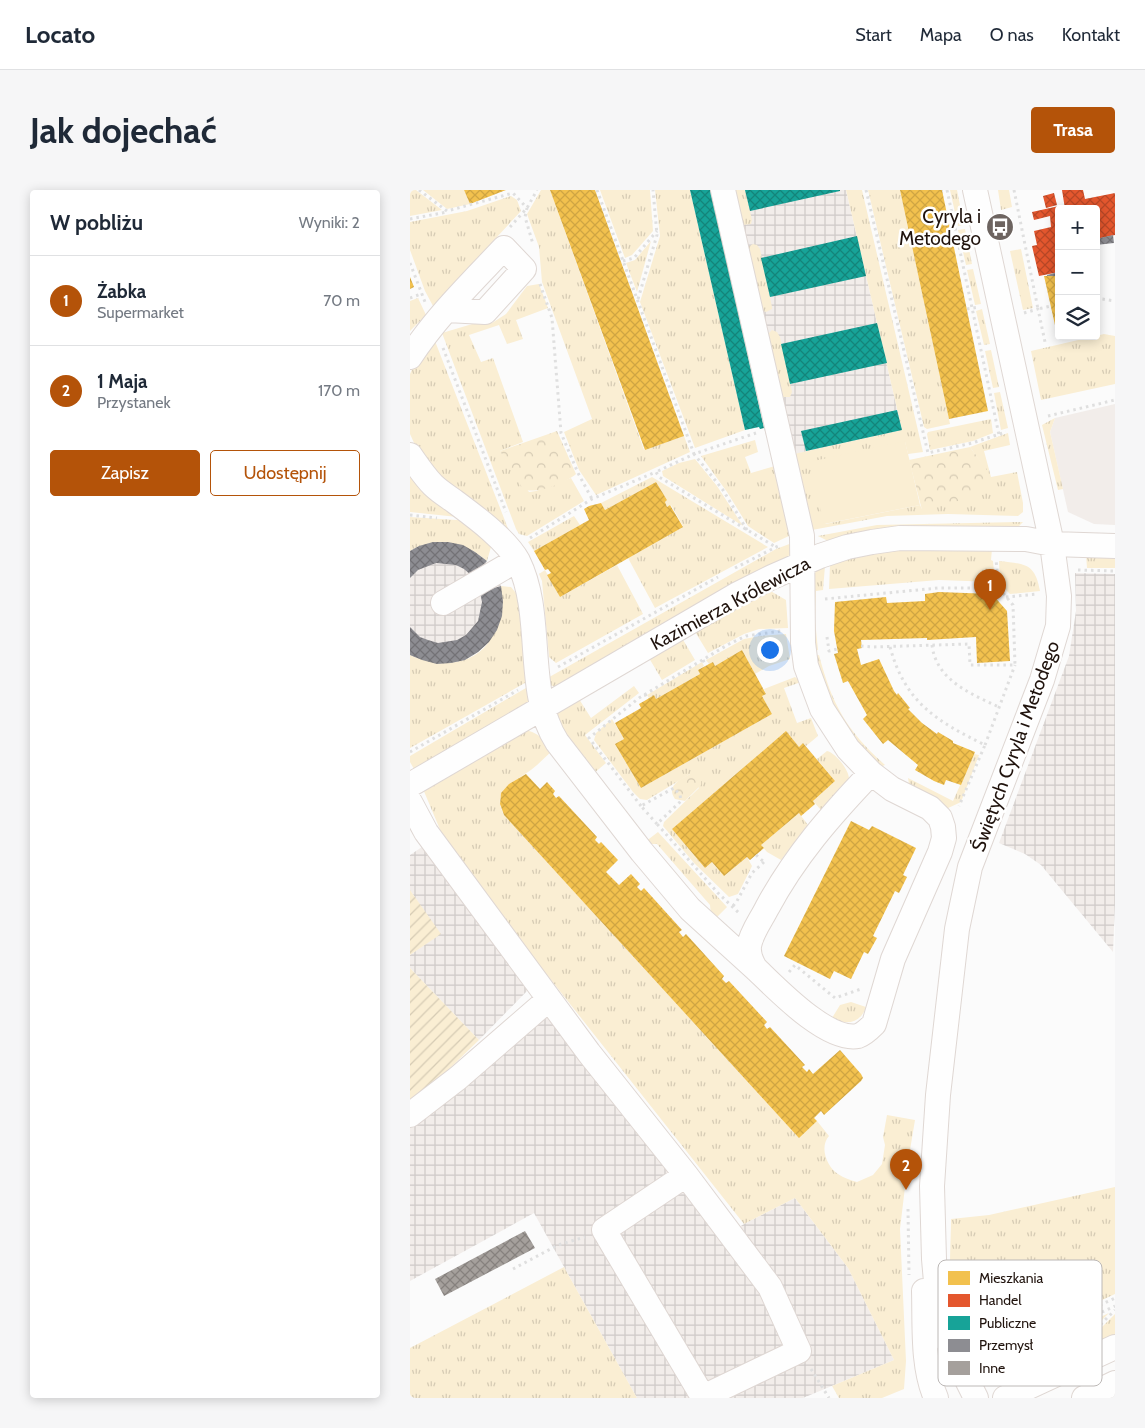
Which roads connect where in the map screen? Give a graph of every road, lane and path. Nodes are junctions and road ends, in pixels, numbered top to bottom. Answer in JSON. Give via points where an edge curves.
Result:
{"nodes":[{"id":1,"x":419,"y":190,"type":"edge"},
{"id":2,"x":597,"y":190,"type":"edge"},
{"id":3,"x":653,"y":190,"type":"edge"},
{"id":4,"x":723,"y":190,"type":"edge"},
{"id":5,"x":866,"y":190,"type":"edge"},
{"id":6,"x":944,"y":190,"type":"edge"},
{"id":7,"x":975,"y":190,"type":"edge"},
{"id":8,"x":1014,"y":190,"type":"edge"},
{"id":9,"x":513,"y":191,"type":"edge"},
{"id":10,"x":447,"y":211,"type":"junction"},
{"id":11,"x":410,"y":219,"type":"edge"},
{"id":12,"x":657,"y":231,"type":"junction"},
{"id":13,"x":534,"y":249,"type":"dead end"},
{"id":14,"x":410,"y":263,"type":"edge"},
{"id":15,"x":623,"y":264,"type":"junction"},
{"id":16,"x":539,"y":280,"type":"dead end"},
{"id":17,"x":421,"y":294,"type":"junction"},
{"id":18,"x":410,"y":298,"type":"edge"},
{"id":19,"x":1100,"y":299,"type":"edge"},
{"id":20,"x":1115,"y":301,"type":"edge"},
{"id":21,"x":637,"y":302,"type":"junction"},
{"id":22,"x":1051,"y":306,"type":"dead end"},
{"id":23,"x":1038,"y":309,"type":"junction"},
{"id":24,"x":1018,"y":314,"type":"dead end"},
{"id":25,"x":440,"y":317,"type":"junction"},
{"id":26,"x":1045,"y":342,"type":"dead end"},
{"id":27,"x":410,"y":357,"type":"edge"},
{"id":28,"x":1115,"y":400,"type":"edge"},
{"id":29,"x":1045,"y":417,"type":"dead end"},
{"id":30,"x":1012,"y":431,"type":"dead end"},
{"id":31,"x":754,"y":434,"type":"dead end"},
{"id":32,"x":999,"y":435,"type":"junction"},
{"id":33,"x":694,"y":454,"type":"junction"},
{"id":34,"x":410,"y":455,"type":"edge"},
{"id":35,"x":656,"y":472,"type":"junction"},
{"id":36,"x":592,"y":499,"type":"junction"},
{"id":37,"x":508,"y":517,"type":"dead end"},
{"id":38,"x":748,"y":530,"type":"junction"},
{"id":39,"x":1052,"y":544,"type":"junction"},
{"id":40,"x":1115,"y":546,"type":"edge"},
{"id":41,"x":522,"y":550,"type":"junction"},
{"id":42,"x":803,"y":563,"type":"junction"},
{"id":43,"x":731,"y":570,"type":"dead end"},
{"id":44,"x":1074,"y":570,"type":"dead end"},
{"id":45,"x":1115,"y":571,"type":"edge"},
{"id":46,"x":722,"y":574,"type":"dead end"},
{"id":47,"x":999,"y":588,"type":"dead end"},
{"id":48,"x":1046,"y":593,"type":"dead end"},
{"id":49,"x":1006,"y":597,"type":"dead end"},
{"id":50,"x":826,"y":599,"type":"dead end"},
{"id":51,"x":443,"y":603,"type":"dead end"},
{"id":52,"x":803,"y":628,"type":"junction"},
{"id":53,"x":932,"y":645,"type":"junction"},
{"id":54,"x":861,"y":646,"type":"dead end"},
{"id":55,"x":890,"y":646,"type":"junction"},
{"id":56,"x":1014,"y":654,"type":"dead end"},
{"id":57,"x":703,"y":660,"type":"junction"},
{"id":58,"x":1015,"y":665,"type":"junction"},
{"id":59,"x":706,"y":666,"type":"dead end"},
{"id":60,"x":538,"y":679,"type":"junction"},
{"id":61,"x":645,"y":694,"type":"junction"},
{"id":62,"x":647,"y":699,"type":"dead end"},
{"id":63,"x":544,"y":707,"type":"junction"},
{"id":64,"x":999,"y":707,"type":"junction"},
{"id":65,"x":985,"y":745,"type":"junction"},
{"id":66,"x":410,"y":752,"type":"edge"},
{"id":67,"x":871,"y":774,"type":"junction"},
{"id":68,"x":410,"y":785,"type":"edge"},
{"id":69,"x":410,"y":802,"type":"edge"},
{"id":70,"x":641,"y":806,"type":"junction"},
{"id":71,"x":936,"y":814,"type":"junction"},
{"id":72,"x":657,"y":824,"type":"junction"},
{"id":73,"x":418,"y":837,"type":"edge"},
{"id":74,"x":764,"y":862,"type":"dead end"},
{"id":75,"x":733,"y":906,"type":"junction"},
{"id":76,"x":742,"y":915,"type":"dead end"},
{"id":77,"x":755,"y":968,"type":"junction"},
{"id":78,"x":786,"y":977,"type":"dead end"},
{"id":79,"x":869,"y":986,"type":"dead end"},
{"id":80,"x":549,"y":999,"type":"junction"},
{"id":81,"x":410,"y":1115,"type":"edge"},
{"id":82,"x":686,"y":1175,"type":"junction"},
{"id":83,"x":932,"y":1217,"type":"junction"},
{"id":84,"x":604,"y":1230,"type":"junction"},
{"id":85,"x":513,"y":1269,"type":"dead end"},
{"id":86,"x":1115,"y":1298,"type":"edge"},
{"id":87,"x":938,"y":1299,"type":"edge"},
{"id":88,"x":1102,"y":1304,"type":"edge"},
{"id":89,"x":1115,"y":1306,"type":"edge"},
{"id":90,"x":1102,"y":1312,"type":"edge"},
{"id":91,"x":1115,"y":1347,"type":"edge"},
{"id":92,"x":799,"y":1351,"type":"junction"},
{"id":93,"x":1102,"y":1353,"type":"edge"},
{"id":94,"x":1115,"y":1384,"type":"edge"},
{"id":95,"x":969,"y":1386,"type":"edge"},
{"id":96,"x":1031,"y":1386,"type":"edge"},
{"id":97,"x":829,"y":1398,"type":"edge"},
{"id":98,"x":936,"y":1398,"type":"edge"},
{"id":99,"x":976,"y":1398,"type":"edge"},
{"id":100,"x":1005,"y":1398,"type":"edge"},
{"id":101,"x":1084,"y":1398,"type":"edge"},
{"id":102,"x":1098,"y":1398,"type":"edge"}],
"edges":[{"from":1,"to":10,"type":"path"},
{"from":2,"to":15,"type":"path"},
{"from":3,"to":12,"type":"path"},
{"from":4,"to":42,"type":"street","via":[[802,536]]},
{"from":5,"to":32,"type":"path","via":[[928,453]]},
{"from":6,"to":32,"type":"path"},
{"from":7,"to":39,"type":"street","name":"Świętych Cyryla i Metodego"},
{"from":8,"to":23,"type":"path"},
{"from":9,"to":10,"type":"path"},
{"from":9,"to":13,"type":"path","via":[[527,208],[525,217]]},
{"from":10,"to":11,"type":"path"},
{"from":12,"to":15,"type":"path","via":[[634,258]]},
{"from":12,"to":21,"type":"path"},
{"from":14,"to":17,"type":"path"},
{"from":15,"to":21,"type":"path"},
{"from":16,"to":36,"type":"path","via":[[552,318],[561,433]]},
{"from":17,"to":18,"type":"path"},
{"from":17,"to":25,"type":"path"},
{"from":19,"to":20,"type":"path"},
{"from":21,"to":33,"type":"path"},
{"from":22,"to":23,"type":"path"},
{"from":23,"to":24,"type":"path"},
{"from":23,"to":26,"type":"path"},
{"from":25,"to":27,"type":"street"},
{"from":25,"to":37,"type":"path"},
{"from":28,"to":29,"type":"path"},
{"from":30,"to":32,"type":"path"},
{"from":31,"to":33,"type":"path"},
{"from":33,"to":35,"type":"path"},
{"from":33,"to":38,"type":"path","via":[[723,490]]},
{"from":34,"to":41,"type":"street","via":[[434,486],[503,542]]},
{"from":35,"to":36,"type":"path"},
{"from":35,"to":38,"type":"path","via":[[659,477]]},
{"from":36,"to":41,"type":"path"},
{"from":38,"to":43,"type":"path","via":[[775,547]]},
{"from":39,"to":40,"type":"street","name":"Kazimierza Królewicza"},
{"from":39,"to":42,"type":"street","name":"Kazimierza Królewicza","via":[[1026,539],[900,538],[847,547]]},
{"from":39,"to":83,"type":"street","name":"Świętych Cyryla i Metodego","via":[[1060,596],[1056,638],[970,867],[962,904],[942,1056]]},
{"from":41,"to":51,"type":"street"},
{"from":41,"to":60,"type":"street"},
{"from":42,"to":52,"type":"street"},
{"from":42,"to":63,"type":"street","name":"Kazimierza Królewicza","via":[[736,595]]},
{"from":44,"to":45,"type":"path"},
{"from":46,"to":60,"type":"path"},
{"from":47,"to":50,"type":"path","via":[[938,588]]},
{"from":48,"to":49,"type":"path"},
{"from":52,"to":57,"type":"path","via":[[746,636]]},
{"from":52,"to":67,"type":"street","via":[[806,666],[822,710],[848,749]]},
{"from":53,"to":55,"type":"path"},
{"from":53,"to":58,"type":"path","via":[[969,644],[970,665]]},
{"from":53,"to":64,"type":"path","via":[[936,660],[956,686]]},
{"from":54,"to":55,"type":"path"},
{"from":55,"to":65,"type":"path","via":[[900,676],[920,704],[944,724]]},
{"from":56,"to":58,"type":"path"},
{"from":57,"to":59,"type":"path"},
{"from":57,"to":61,"type":"path"},
{"from":58,"to":64,"type":"path"},
{"from":60,"to":63,"type":"street"},
{"from":60,"to":66,"type":"path"},
{"from":61,"to":62,"type":"path"},
{"from":61,"to":70,"type":"path","via":[[589,738]]},
{"from":63,"to":68,"type":"street","name":"Kazimierza Królewicza"},
{"from":63,"to":77,"type":"street","via":[[557,742],[642,852],[690,909]]},
{"from":64,"to":65,"type":"path"},
{"from":65,"to":71,"type":"path","via":[[960,806]]},
{"from":67,"to":71,"type":"street"},
{"from":67,"to":77,"type":"street","via":[[817,832],[782,880],[749,946]]},
{"from":69,"to":73,"type":"street"},
{"from":70,"to":72,"type":"path"},
{"from":70,"to":72,"type":"path","via":[[672,788],[677,790],[682,799]]},
{"from":71,"to":77,"type":"street","via":[[943,827],[940,852],[893,960],[874,1024],[866,1031],[858,1036],[833,1032],[800,1009]]},
{"from":72,"to":75,"type":"path"},
{"from":73,"to":80,"type":"street"},
{"from":74,"to":75,"type":"path","via":[[752,873]]},
{"from":75,"to":76,"type":"path"},
{"from":78,"to":79,"type":"path","via":[[794,965],[836,998]]},
{"from":80,"to":81,"type":"street"},
{"from":80,"to":82,"type":"street"},
{"from":82,"to":84,"type":"street"},
{"from":82,"to":92,"type":"street","via":[[770,1287]]},
{"from":83,"to":87,"type":"street","name":"Świętych Cyryla i Metodego"},
{"from":83,"to":98,"type":"street","name":"Świętych Cyryla i Metodego","via":[[925,1259],[924,1295],[928,1368]]},
{"from":84,"to":85,"type":"path","via":[[558,1245]]},
{"from":84,"to":92,"type":"street","via":[[703,1397]]},
{"from":86,"to":88,"type":"path"},
{"from":89,"to":90,"type":"path"},
{"from":91,"to":93,"type":"street"},
{"from":92,"to":97,"type":"path"},
{"from":94,"to":101,"type":"street"},
{"from":94,"to":102,"type":"street"},
{"from":95,"to":99,"type":"street","name":"Świętych Cyryla i Metodego"},
{"from":96,"to":100,"type":"street"}]}
